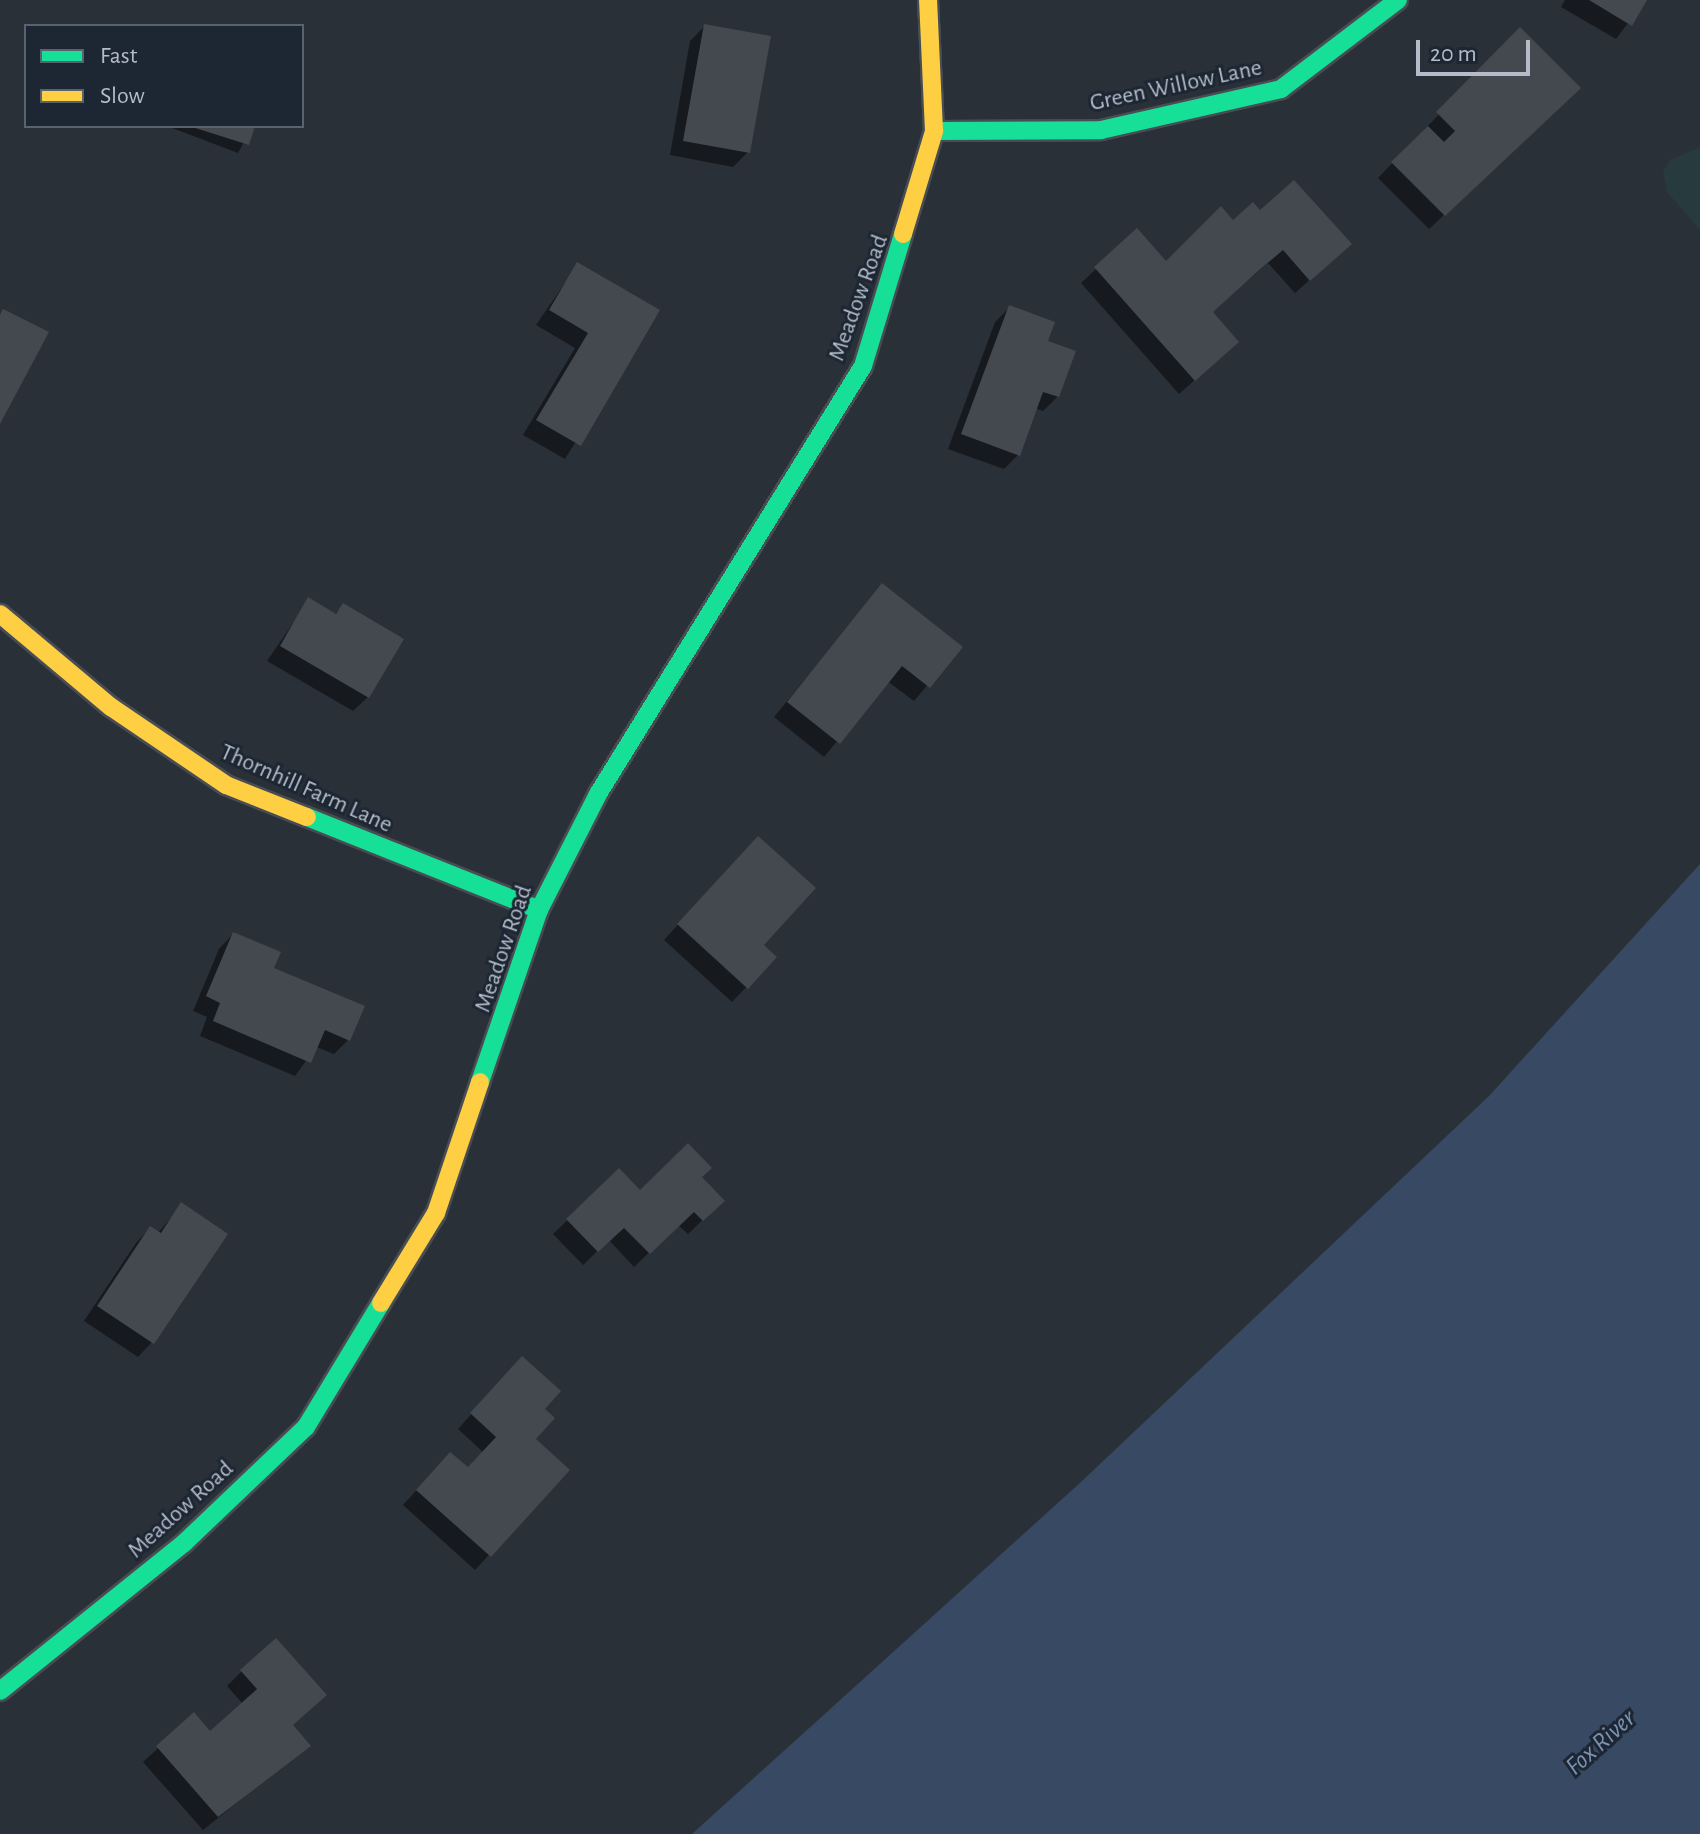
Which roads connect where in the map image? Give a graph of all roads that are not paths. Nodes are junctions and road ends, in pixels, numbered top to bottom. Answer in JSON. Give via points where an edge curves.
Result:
{"nodes":[{"id":1,"x":928,"y":0,"type":"edge"},
{"id":2,"x":1398,"y":0,"type":"edge"},
{"id":3,"x":934,"y":131,"type":"junction"},
{"id":4,"x":0,"y":614,"type":"edge"},
{"id":5,"x":539,"y":910,"type":"junction"},
{"id":6,"x":0,"y":1691,"type":"edge"}],
"edges":[{"from":1,"to":3,"type":"street","name":"Meadow Road"},
{"from":2,"to":3,"type":"street","name":"Green Willow Lane","via":[[1281,89],[1101,130]]},
{"from":3,"to":5,"type":"street","name":"Meadow Road","via":[[863,366],[598,794]]},
{"from":4,"to":5,"type":"street","name":"Thornhill Farm Lane","via":[[111,707],[226,785]]},
{"from":5,"to":6,"type":"street","name":"Meadow Road","via":[[436,1213],[306,1427],[184,1543]]}]}
